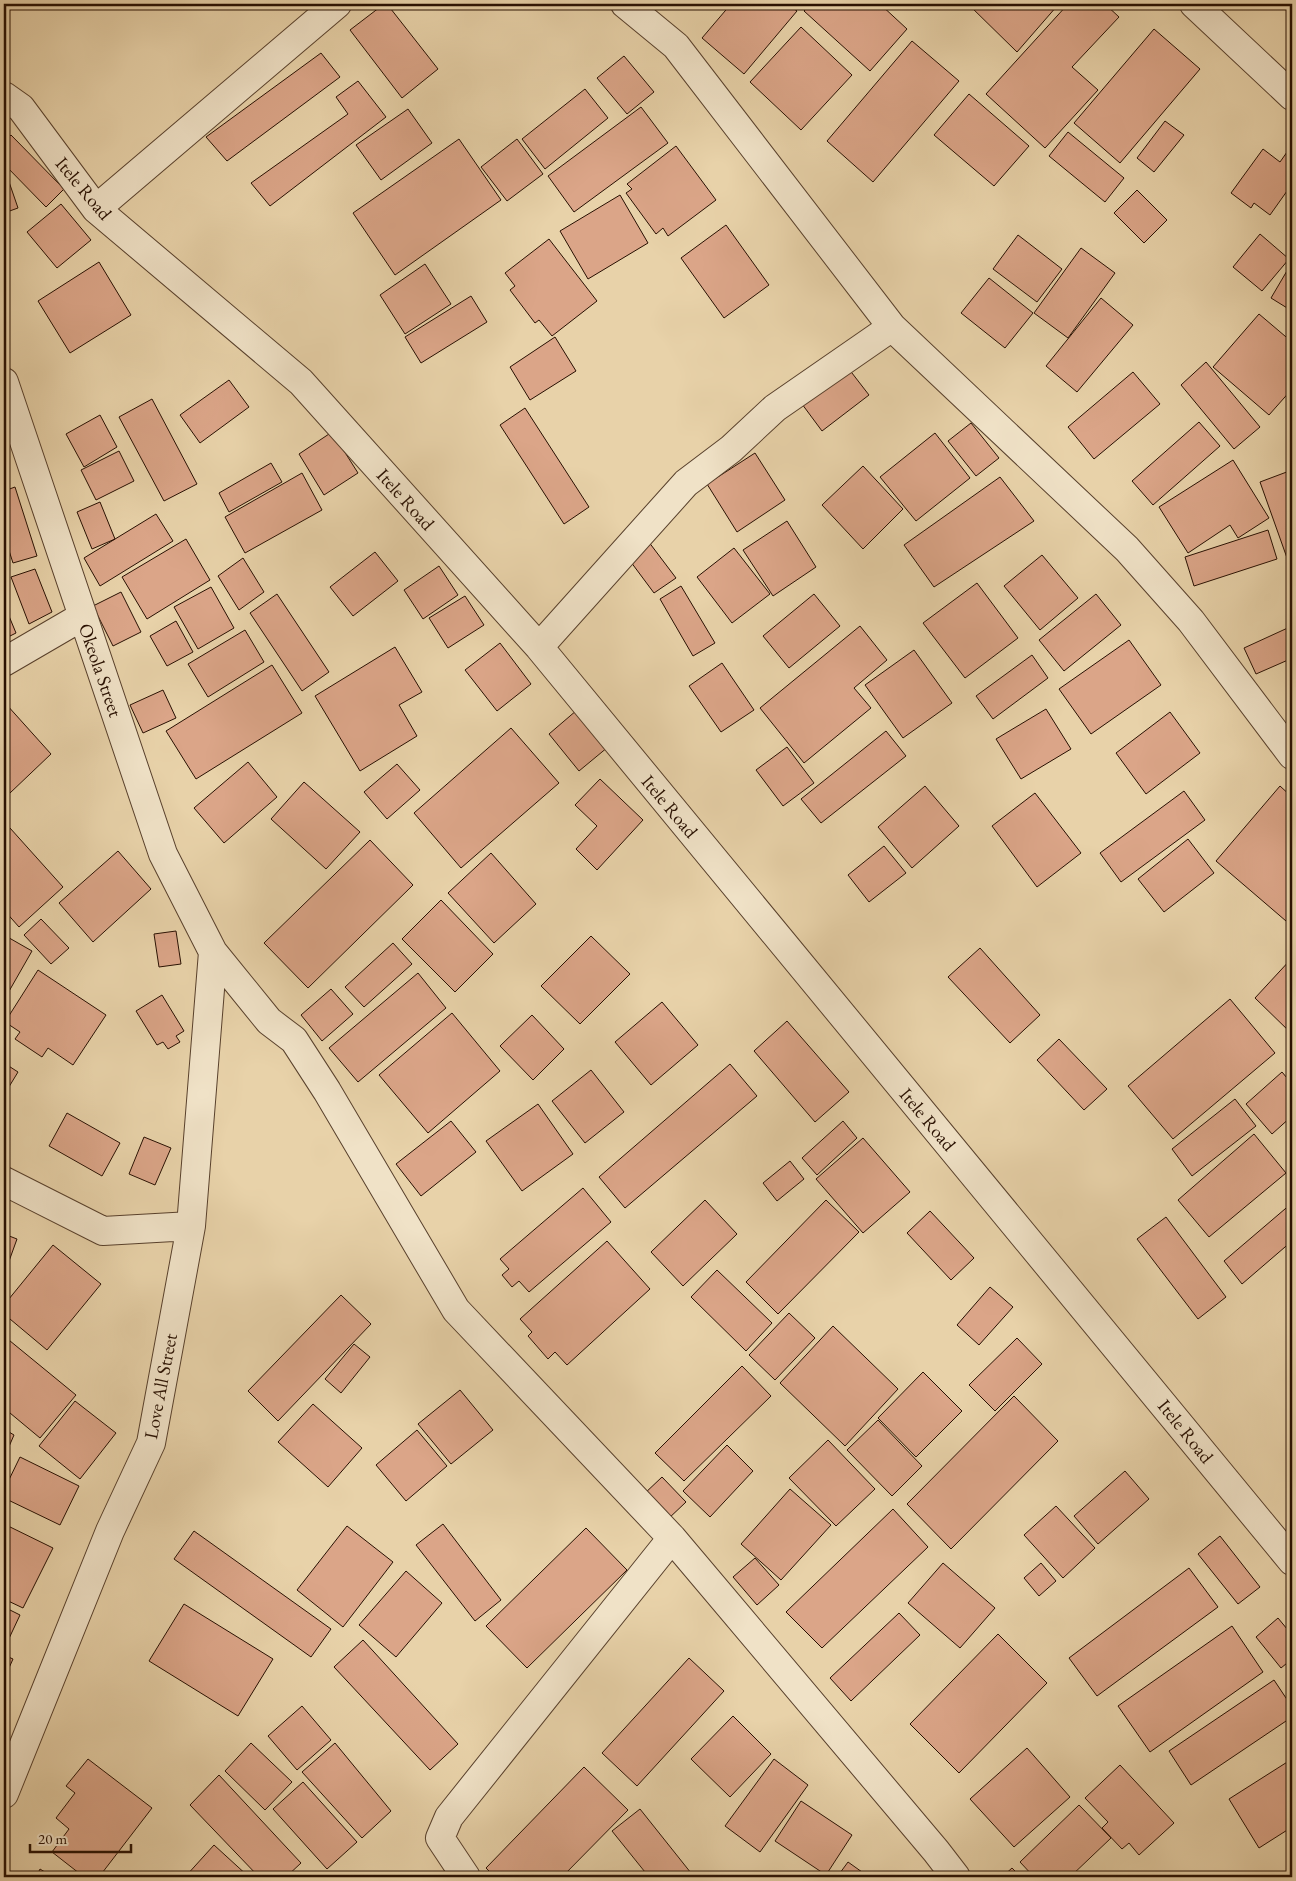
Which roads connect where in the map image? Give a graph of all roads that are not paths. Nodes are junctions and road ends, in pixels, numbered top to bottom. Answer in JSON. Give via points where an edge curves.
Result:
{"nodes":[{"id":1,"x":337,"y":4,"type":"edge"},
{"id":2,"x":626,"y":4,"type":"edge"},
{"id":3,"x":1194,"y":4,"type":"edge"},
{"id":4,"x":4,"y":96,"type":"edge"},
{"id":5,"x":1292,"y":96,"type":"edge"},
{"id":6,"x":96,"y":209,"type":"junction"},
{"id":7,"x":892,"y":327,"type":"junction"},
{"id":8,"x":4,"y":382,"type":"edge"},
{"id":9,"x":83,"y":616,"type":"junction"},
{"id":10,"x":539,"y":647,"type":"junction"},
{"id":11,"x":4,"y":662,"type":"edge"},
{"id":12,"x":1291,"y":752,"type":"edge"},
{"id":13,"x":213,"y":952,"type":"junction"},
{"id":14,"x":4,"y":1181,"type":"edge"},
{"id":15,"x":190,"y":1226,"type":"junction"},
{"id":16,"x":672,"y":1538,"type":"junction"},
{"id":17,"x":1292,"y":1561,"type":"edge"},
{"id":18,"x":4,"y":1794,"type":"edge"},
{"id":19,"x":466,"y":1877,"type":"edge"},
{"id":20,"x":956,"y":1877,"type":"edge"}],
"edges":[{"from":1,"to":6,"type":"street"},
{"from":2,"to":7,"type":"street","via":[[676,46]]},
{"from":3,"to":5,"type":"street"},
{"from":4,"to":6,"type":"street","name":"Itele Road","via":[[21,108]]},
{"from":6,"to":10,"type":"street","name":"Itele Road","via":[[301,382]]},
{"from":7,"to":10,"type":"street","via":[[775,408],[731,449],[686,483]]},
{"from":7,"to":12,"type":"street","via":[[1127,549],[1191,621]]},
{"from":8,"to":9,"type":"street","name":"Okeola Street"},
{"from":9,"to":11,"type":"street"},
{"from":9,"to":13,"type":"street","name":"Okeola Street","via":[[163,854]]},
{"from":10,"to":17,"type":"street","name":"Itele Road"},
{"from":13,"to":15,"type":"street","name":"Love All Street"},
{"from":13,"to":16,"type":"street","name":"Okeola Street","via":[[269,1021],[294,1040],[456,1310]]},
{"from":14,"to":15,"type":"street","via":[[103,1231]]},
{"from":15,"to":18,"type":"street","name":"Love All Street","via":[[151,1442],[110,1531]]},
{"from":16,"to":19,"type":"street","via":[[449,1817],[440,1838]]},
{"from":16,"to":20,"type":"street","name":"Okeola Street"}]}
